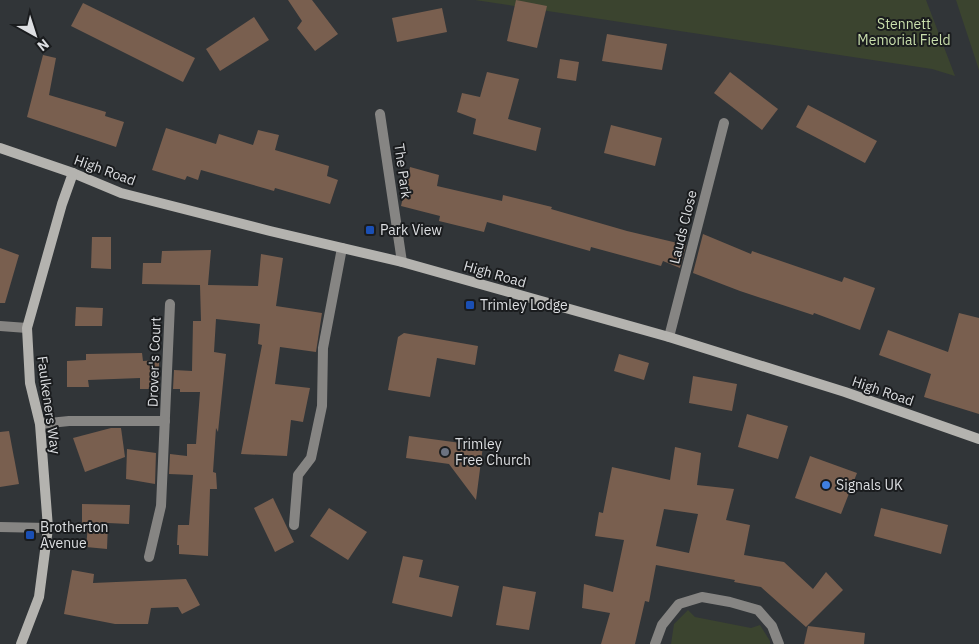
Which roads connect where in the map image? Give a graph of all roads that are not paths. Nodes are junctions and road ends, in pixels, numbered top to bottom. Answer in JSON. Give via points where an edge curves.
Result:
{"nodes":[{"id":1,"x":380,"y":114,"type":"dead end"},
{"id":2,"x":724,"y":123,"type":"dead end"},
{"id":3,"x":0,"y":148,"type":"edge"},
{"id":4,"x":73,"y":173,"type":"junction"},
{"id":5,"x":342,"y":248,"type":"junction"},
{"id":6,"x":402,"y":262,"type":"junction"},
{"id":7,"x":170,"y":304,"type":"dead end"},
{"id":8,"x":0,"y":326,"type":"edge"},
{"id":9,"x":27,"y":328,"type":"junction"},
{"id":10,"x":669,"y":338,"type":"junction"},
{"id":11,"x":165,"y":421,"type":"junction"},
{"id":12,"x":40,"y":424,"type":"junction"},
{"id":13,"x":979,"y":439,"type":"edge"},
{"id":14,"x":294,"y":525,"type":"dead end"},
{"id":15,"x":0,"y":527,"type":"edge"},
{"id":16,"x":48,"y":528,"type":"junction"},
{"id":17,"x":149,"y":557,"type":"dead end"},
{"id":18,"x":22,"y":644,"type":"edge"},
{"id":19,"x":655,"y":644,"type":"edge"},
{"id":20,"x":779,"y":644,"type":"edge"}],
"edges":[{"from":1,"to":6,"type":"street","name":"The Park"},
{"from":2,"to":10,"type":"street","name":"Lauds Close"},
{"from":3,"to":4,"type":"street","name":"High Road"},
{"from":4,"to":5,"type":"street","name":"High Road","via":[[121,192]]},
{"from":4,"to":9,"type":"street","name":"Faulkeners Way"},
{"from":5,"to":6,"type":"street","name":"High Road"},
{"from":5,"to":14,"type":"street","via":[[323,348],[322,406],[310,458],[298,475]]},
{"from":6,"to":10,"type":"street","name":"High Road"},
{"from":7,"to":11,"type":"street","name":"Drover's Court"},
{"from":8,"to":9,"type":"street"},
{"from":9,"to":12,"type":"street","name":"Faulkeners Way","via":[[30,382]]},
{"from":10,"to":13,"type":"street","name":"High Road","via":[[845,392]]},
{"from":11,"to":12,"type":"street","name":"Drover's Court"},
{"from":11,"to":17,"type":"street","name":"Drover's Court","via":[[161,506]]},
{"from":12,"to":16,"type":"street","name":"Faulkeners Way"},
{"from":15,"to":16,"type":"street"},
{"from":16,"to":18,"type":"street","name":"Faulkeners Way","via":[[38,597]]},
{"from":19,"to":20,"type":"street","via":[[662,625],[679,604],[702,597],[758,610],[772,626]]}]}
